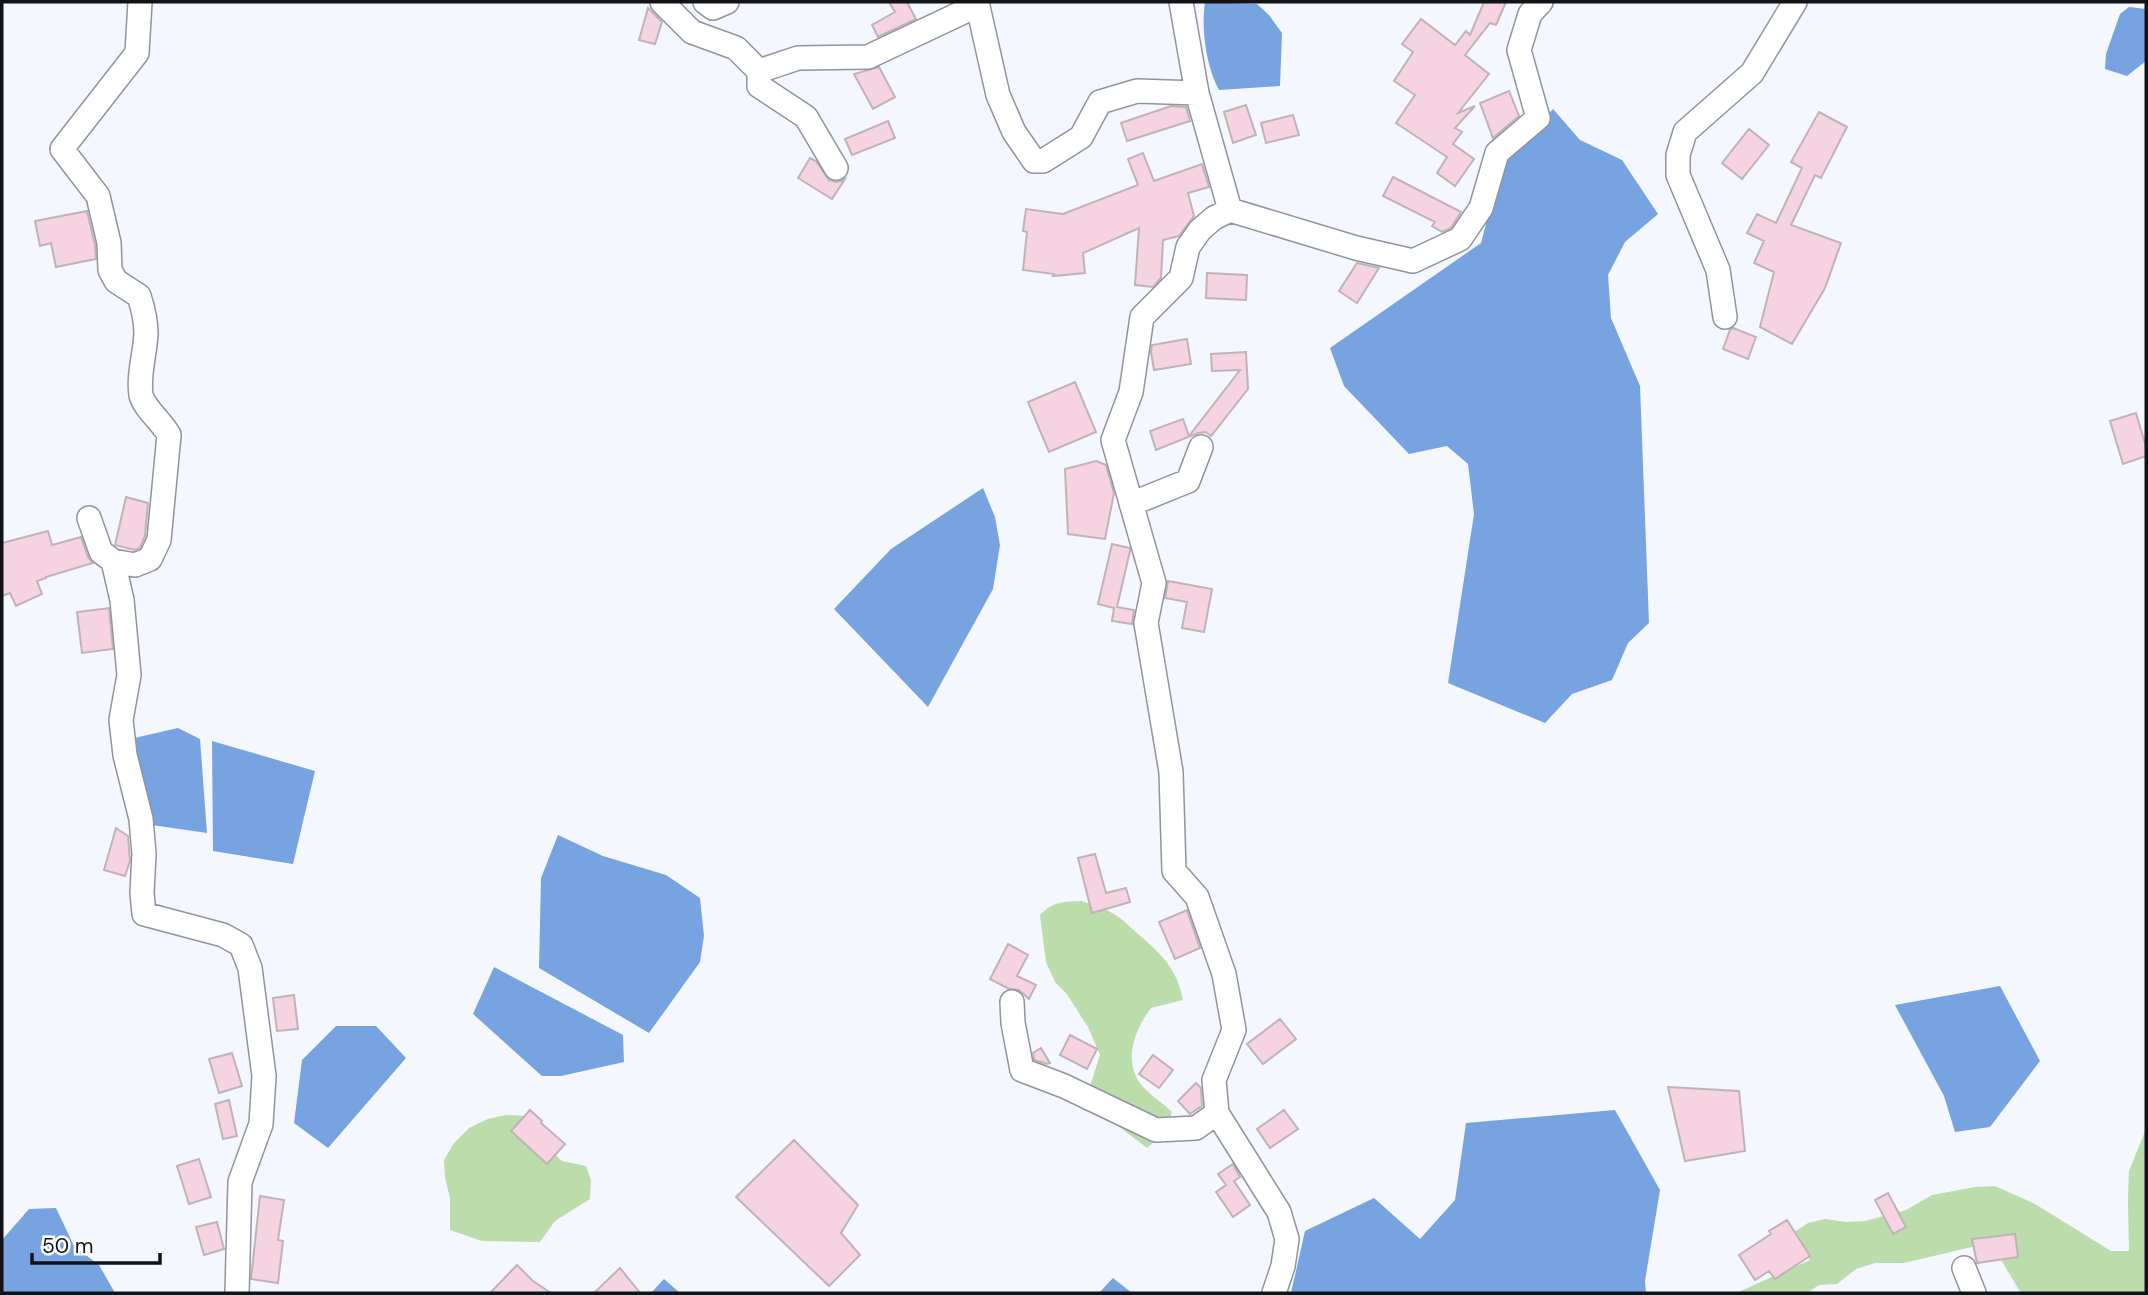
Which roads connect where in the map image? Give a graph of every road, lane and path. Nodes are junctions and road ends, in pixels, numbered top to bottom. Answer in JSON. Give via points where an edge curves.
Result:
{"nodes":[{"id":1,"x":140,"y":2,"type":"edge"},
{"id":2,"x":662,"y":2,"type":"edge"},
{"id":3,"x":705,"y":2,"type":"edge"},
{"id":4,"x":727,"y":2,"type":"edge"},
{"id":5,"x":1181,"y":2,"type":"edge"},
{"id":6,"x":1541,"y":2,"type":"edge"},
{"id":7,"x":1794,"y":2,"type":"edge"},
{"id":8,"x":977,"y":3,"type":"edge"},
{"id":9,"x":759,"y":71,"type":"junction"},
{"id":10,"x":1197,"y":93,"type":"junction"},
{"id":11,"x":836,"y":168,"type":"dead end"},
{"id":12,"x":1230,"y":210,"type":"junction"},
{"id":13,"x":1725,"y":317,"type":"dead end"},
{"id":14,"x":1201,"y":447,"type":"dead end"},
{"id":15,"x":1131,"y":504,"type":"junction"},
{"id":16,"x":89,"y":518,"type":"dead end"},
{"id":17,"x":113,"y":561,"type":"junction"},
{"id":18,"x":1012,"y":1002,"type":"dead end"},
{"id":19,"x":1217,"y":1113,"type":"junction"},
{"id":20,"x":1964,"y":1268,"type":"dead end"},
{"id":21,"x":237,"y":1293,"type":"edge"},
{"id":22,"x":1275,"y":1293,"type":"edge"},
{"id":23,"x":1974,"y":1293,"type":"edge"}],
"edges":[{"from":1,"to":17,"type":"street","via":[[137,52],[62,149],[98,196],[110,270],[116,281],[139,296],[146,331],[141,397],[169,435],[159,541],[150,559],[135,565]]},
{"from":2,"to":9,"type":"street","via":[[692,32],[736,48]]},
{"from":3,"to":4,"type":"street","via":[[713,8]]},
{"from":5,"to":10,"type":"street"},
{"from":6,"to":12,"type":"street","via":[[1530,14],[1519,50],[1538,118],[1497,153],[1481,208],[1460,239],[1413,261]]},
{"from":7,"to":13,"type":"street","via":[[1752,73],[1685,132],[1678,155],[1678,176],[1718,270]]},
{"from":8,"to":9,"type":"street","via":[[868,57],[798,58]]},
{"from":8,"to":10,"type":"street","via":[[998,95],[1014,132],[1034,161],[1043,162],[1080,137],[1100,103],[1136,91]]},
{"from":9,"to":11,"type":"street","via":[[759,86],[806,117]]},
{"from":10,"to":12,"type":"street"},
{"from":12,"to":15,"type":"street","via":[[1200,230],[1188,247],[1181,278],[1142,317],[1131,392],[1113,440]]},
{"from":14,"to":15,"type":"street","via":[[1188,481]]},
{"from":15,"to":19,"type":"street","via":[[1154,583],[1146,623],[1171,772],[1174,871],[1196,897],[1224,974],[1234,1030],[1214,1080]]},
{"from":16,"to":17,"type":"street","via":[[101,552]]},
{"from":17,"to":21,"type":"street","via":[[122,600],[129,676],[121,720],[141,819],[144,914],[223,934],[241,945],[250,968],[264,1076],[261,1124],[240,1182]]},
{"from":18,"to":19,"type":"street","via":[[1022,1070],[1156,1130],[1196,1128]]},
{"from":19,"to":22,"type":"street","via":[[1279,1212],[1287,1239]]},
{"from":20,"to":23,"type":"street"}]}
